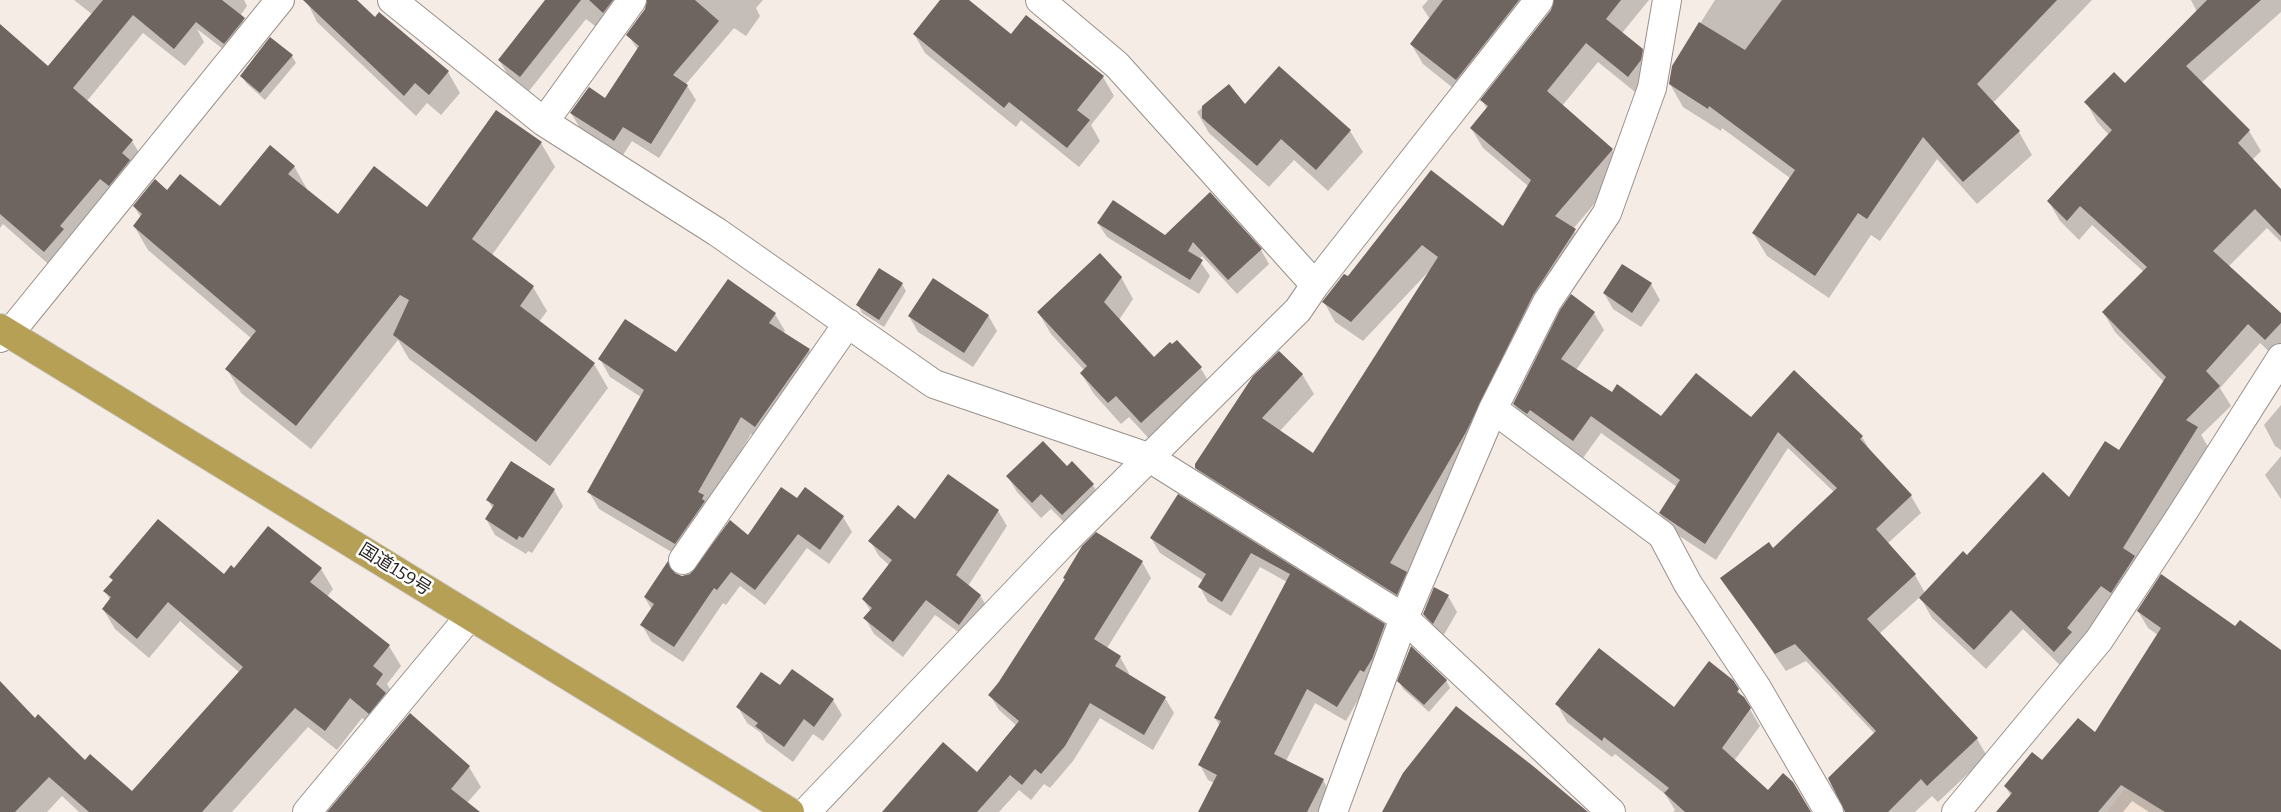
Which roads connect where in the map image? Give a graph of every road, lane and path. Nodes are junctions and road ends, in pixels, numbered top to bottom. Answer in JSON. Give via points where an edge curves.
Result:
{"nodes":[{"id":1,"x":280,"y":0,"type":"edge"},
{"id":2,"x":392,"y":0,"type":"edge"},
{"id":3,"x":632,"y":0,"type":"edge"},
{"id":4,"x":1040,"y":0,"type":"edge"},
{"id":5,"x":1539,"y":0,"type":"edge"},
{"id":6,"x":1667,"y":0,"type":"edge"},
{"id":7,"x":544,"y":122,"type":"junction"},
{"id":8,"x":1315,"y":285,"type":"junction"},
{"id":9,"x":848,"y":324,"type":"junction"},
{"id":10,"x":3,"y":333,"type":"edge"},
{"id":11,"x":2281,"y":358,"type":"edge"},
{"id":12,"x":1493,"y":410,"type":"junction"},
{"id":13,"x":1148,"y":457,"type":"junction"},
{"id":14,"x":683,"y":560,"type":"dead end"},
{"id":15,"x":470,"y":616,"type":"junction"},
{"id":16,"x":1404,"y":618,"type":"junction"},
{"id":17,"x":308,"y":812,"type":"edge"},
{"id":18,"x":790,"y":812,"type":"edge"},
{"id":19,"x":806,"y":812,"type":"edge"},
{"id":20,"x":1333,"y":812,"type":"edge"},
{"id":21,"x":1611,"y":812,"type":"edge"},
{"id":22,"x":1829,"y":812,"type":"edge"},
{"id":23,"x":1956,"y":812,"type":"edge"}],
"edges":[{"from":1,"to":10,"type":"street"},
{"from":2,"to":7,"type":"street"},
{"from":3,"to":7,"type":"street"},
{"from":4,"to":8,"type":"street","via":[[1117,65]]},
{"from":5,"to":8,"type":"street"},
{"from":6,"to":12,"type":"street","via":[[1652,88],[1607,213],[1547,302]]},
{"from":7,"to":9,"type":"street","via":[[717,232]]},
{"from":8,"to":13,"type":"street","via":[[1298,310]]},
{"from":9,"to":13,"type":"street","via":[[934,384]]},
{"from":9,"to":14,"type":"street"},
{"from":10,"to":15,"type":"highway","name":"国道159号"},
{"from":11,"to":23,"type":"street","via":[[2099,640]]},
{"from":12,"to":16,"type":"street"},
{"from":12,"to":22,"type":"street","via":[[1662,535],[1688,584],[1758,688]]},
{"from":13,"to":16,"type":"street"},
{"from":13,"to":19,"type":"street"},
{"from":15,"to":17,"type":"street"},
{"from":15,"to":18,"type":"highway","name":"国道159号"},
{"from":16,"to":20,"type":"street"},
{"from":16,"to":21,"type":"street"}]}
